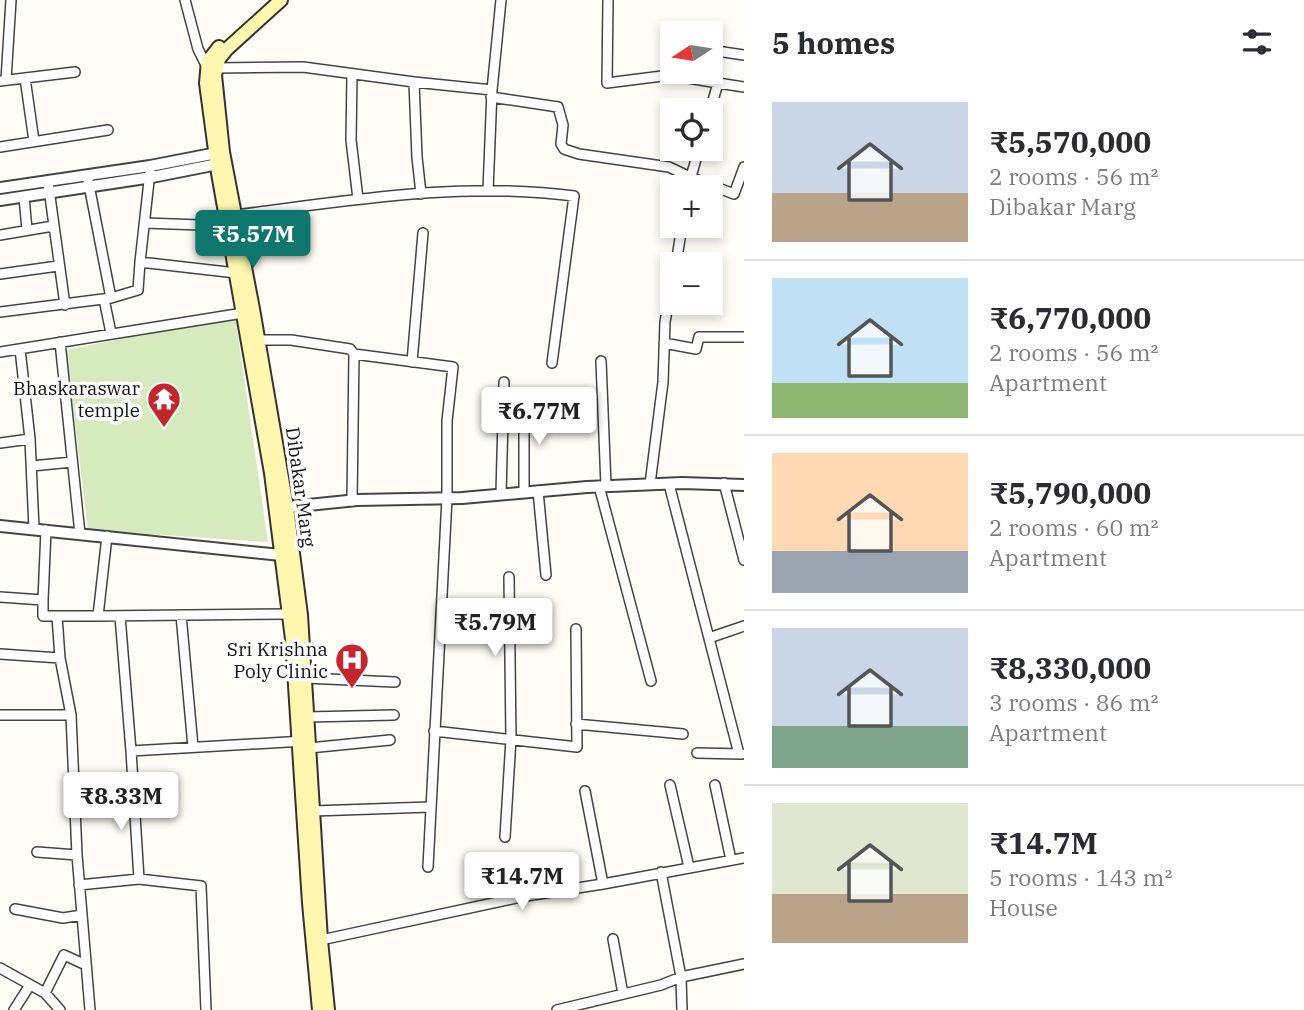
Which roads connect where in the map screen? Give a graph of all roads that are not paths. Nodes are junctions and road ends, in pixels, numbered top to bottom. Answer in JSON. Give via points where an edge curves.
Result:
{"nodes":[{"id":1,"x":11,"y":0,"type":"edge"},
{"id":2,"x":22,"y":0,"type":"edge"},
{"id":3,"x":185,"y":0,"type":"edge"},
{"id":4,"x":271,"y":0,"type":"edge"},
{"id":5,"x":281,"y":0,"type":"edge"},
{"id":6,"x":500,"y":0,"type":"edge"},
{"id":7,"x":608,"y":0,"type":"edge"},
{"id":8,"x":723,"y":52,"type":"edge"},
{"id":9,"x":744,"y":55,"type":"edge"},
{"id":10,"x":211,"y":67,"type":"junction"},
{"id":11,"x":75,"y":72,"type":"dead end"},
{"id":12,"x":352,"y":74,"type":"junction"},
{"id":13,"x":660,"y":76,"type":"edge"},
{"id":14,"x":24,"y":78,"type":"junction"},
{"id":15,"x":3,"y":80,"type":"edge"},
{"id":16,"x":414,"y":82,"type":"junction"},
{"id":17,"x":723,"y":84,"type":"edge"},
{"id":18,"x":744,"y":87,"type":"edge"},
{"id":19,"x":492,"y":94,"type":"junction"},
{"id":20,"x":108,"y":130,"type":"dead end"},
{"id":21,"x":34,"y":141,"type":"junction"},
{"id":22,"x":0,"y":147,"type":"edge"},
{"id":23,"x":220,"y":158,"type":"junction"},
{"id":24,"x":744,"y":167,"type":"edge"},
{"id":25,"x":150,"y":172,"type":"junction"},
{"id":26,"x":680,"y":175,"type":"edge"},
{"id":27,"x":88,"y":180,"type":"junction"},
{"id":28,"x":48,"y":187,"type":"junction"},
{"id":29,"x":0,"y":188,"type":"edge"},
{"id":30,"x":488,"y":191,"type":"junction"},
{"id":31,"x":421,"y":194,"type":"junction"},
{"id":32,"x":739,"y":195,"type":"edge"},
{"id":33,"x":24,"y":197,"type":"junction"},
{"id":34,"x":358,"y":199,"type":"junction"},
{"id":35,"x":0,"y":200,"type":"edge"},
{"id":36,"x":236,"y":215,"type":"junction"},
{"id":37,"x":145,"y":223,"type":"junction"},
{"id":38,"x":53,"y":226,"type":"junction"},
{"id":39,"x":228,"y":226,"type":"junction"},
{"id":40,"x":27,"y":230,"type":"junction"},
{"id":41,"x":423,"y":233,"type":"dead end"},
{"id":42,"x":0,"y":235,"type":"edge"},
{"id":43,"x":140,"y":262,"type":"junction"},
{"id":44,"x":58,"y":266,"type":"junction"},
{"id":45,"x":236,"y":273,"type":"junction"},
{"id":46,"x":0,"y":274,"type":"edge"},
{"id":47,"x":108,"y":298,"type":"junction"},
{"id":48,"x":65,"y":305,"type":"junction"},
{"id":49,"x":0,"y":312,"type":"edge"},
{"id":50,"x":243,"y":313,"type":"junction"},
{"id":51,"x":668,"y":315,"type":"edge"},
{"id":52,"x":111,"y":333,"type":"junction"},
{"id":53,"x":744,"y":337,"type":"edge"},
{"id":54,"x":258,"y":340,"type":"junction"},
{"id":55,"x":60,"y":342,"type":"junction"},
{"id":56,"x":664,"y":343,"type":"junction"},
{"id":57,"x":20,"y":349,"type":"junction"},
{"id":58,"x":0,"y":352,"type":"edge"},
{"id":59,"x":354,"y":354,"type":"junction"},
{"id":60,"x":601,"y":361,"type":"dead end"},
{"id":61,"x":412,"y":362,"type":"junction"},
{"id":62,"x":552,"y":363,"type":"dead end"},
{"id":63,"x":504,"y":382,"type":"dead end"},
{"id":64,"x":524,"y":402,"type":"dead end"},
{"id":65,"x":30,"y":439,"type":"junction"},
{"id":66,"x":0,"y":443,"type":"edge"},
{"id":67,"x":72,"y":462,"type":"junction"},
{"id":68,"x":32,"y":467,"type":"junction"},
{"id":69,"x":724,"y":483,"type":"junction"},
{"id":70,"x":650,"y":484,"type":"junction"},
{"id":71,"x":669,"y":484,"type":"junction"},
{"id":72,"x":744,"y":485,"type":"edge"},
{"id":73,"x":603,"y":486,"type":"junction"},
{"id":74,"x":538,"y":491,"type":"junction"},
{"id":75,"x":524,"y":492,"type":"junction"},
{"id":76,"x":501,"y":495,"type":"junction"},
{"id":77,"x":447,"y":498,"type":"junction"},
{"id":78,"x":352,"y":501,"type":"junction"},
{"id":79,"x":281,"y":507,"type":"junction"},
{"id":80,"x":0,"y":526,"type":"edge"},
{"id":81,"x":34,"y":529,"type":"junction"},
{"id":82,"x":46,"y":530,"type":"junction"},
{"id":83,"x":80,"y":534,"type":"junction"},
{"id":84,"x":107,"y":536,"type":"junction"},
{"id":85,"x":281,"y":555,"type":"junction"},
{"id":86,"x":744,"y":559,"type":"edge"},
{"id":87,"x":546,"y":575,"type":"dead end"},
{"id":88,"x":509,"y":577,"type":"dead end"},
{"id":89,"x":0,"y":597,"type":"edge"},
{"id":90,"x":43,"y":600,"type":"junction"},
{"id":91,"x":288,"y":614,"type":"junction"},
{"id":92,"x":181,"y":615,"type":"junction"},
{"id":93,"x":57,"y":616,"type":"junction"},
{"id":94,"x":98,"y":616,"type":"junction"},
{"id":95,"x":120,"y":616,"type":"junction"},
{"id":96,"x":744,"y":626,"type":"edge"},
{"id":97,"x":576,"y":629,"type":"dead end"},
{"id":98,"x":709,"y":638,"type":"junction"},
{"id":99,"x":0,"y":654,"type":"edge"},
{"id":100,"x":60,"y":658,"type":"junction"},
{"id":101,"x":305,"y":678,"type":"junction"},
{"id":102,"x":651,"y":681,"type":"dead end"},
{"id":103,"x":395,"y":682,"type":"dead end"},
{"id":104,"x":0,"y":715,"type":"edge"},
{"id":105,"x":71,"y":715,"type":"junction"},
{"id":106,"x":394,"y":715,"type":"dead end"},
{"id":107,"x":308,"y":717,"type":"junction"},
{"id":108,"x":576,"y":724,"type":"junction"},
{"id":109,"x":434,"y":731,"type":"junction"},
{"id":110,"x":683,"y":734,"type":"dead end"},
{"id":111,"x":511,"y":739,"type":"junction"},
{"id":112,"x":390,"y":740,"type":"dead end"},
{"id":113,"x":306,"y":743,"type":"junction"},
{"id":114,"x":194,"y":747,"type":"junction"},
{"id":115,"x":131,"y":751,"type":"junction"},
{"id":116,"x":697,"y":753,"type":"dead end"},
{"id":117,"x":742,"y":754,"type":"edge"},
{"id":118,"x":670,"y":785,"type":"dead end"},
{"id":119,"x":715,"y":785,"type":"dead end"},
{"id":120,"x":585,"y":791,"type":"dead end"},
{"id":121,"x":430,"y":807,"type":"junction"},
{"id":122,"x":313,"y":811,"type":"junction"},
{"id":123,"x":505,"y":837,"type":"dead end"},
{"id":124,"x":37,"y":852,"type":"dead end"},
{"id":125,"x":77,"y":855,"type":"junction"},
{"id":126,"x":744,"y":858,"type":"edge"},
{"id":127,"x":731,"y":860,"type":"junction"},
{"id":128,"x":428,"y":867,"type":"dead end"},
{"id":129,"x":689,"y":867,"type":"junction"},
{"id":130,"x":661,"y":872,"type":"junction"},
{"id":131,"x":139,"y":879,"type":"junction"},
{"id":132,"x":603,"y":884,"type":"junction"},
{"id":133,"x":79,"y":885,"type":"junction"},
{"id":134,"x":15,"y":909,"type":"dead end"},
{"id":135,"x":82,"y":915,"type":"junction"},
{"id":136,"x":612,"y":939,"type":"dead end"},
{"id":137,"x":321,"y":940,"type":"junction"},
{"id":138,"x":744,"y":964,"type":"edge"},
{"id":139,"x":86,"y":965,"type":"junction"},
{"id":140,"x":0,"y":968,"type":"edge"},
{"id":141,"x":681,"y":977,"type":"junction"},
{"id":142,"x":30,"y":985,"type":"junction"},
{"id":143,"x":45,"y":993,"type":"junction"},
{"id":144,"x":623,"y":994,"type":"junction"},
{"id":145,"x":597,"y":1005,"type":"edge"},
{"id":146,"x":14,"y":1010,"type":"edge"},
{"id":147,"x":60,"y":1010,"type":"edge"},
{"id":148,"x":90,"y":1010,"type":"edge"},
{"id":149,"x":206,"y":1010,"type":"edge"},
{"id":150,"x":319,"y":1010,"type":"edge"},
{"id":151,"x":328,"y":1010,"type":"edge"},
{"id":152,"x":557,"y":1010,"type":"edge"},
{"id":153,"x":682,"y":1010,"type":"edge"}],
"edges":[{"from":1,"to":2,"type":"street"},
{"from":1,"to":15,"type":"street"},
{"from":3,"to":10,"type":"street","via":[[198,49]]},
{"from":4,"to":10,"type":"main road","via":[[215,52]]},
{"from":5,"to":10,"type":"main road"},
{"from":6,"to":19,"type":"street"},
{"from":7,"to":13,"type":"street","via":[[607,83]]},
{"from":8,"to":9,"type":"street"},
{"from":10,"to":12,"type":"street","via":[[303,67]]},
{"from":10,"to":23,"type":"main road","name":"Dibakar Marg"},
{"from":11,"to":14,"type":"street"},
{"from":12,"to":16,"type":"street"},
{"from":12,"to":34,"type":"street","via":[[351,141]]},
{"from":14,"to":15,"type":"street"},
{"from":14,"to":21,"type":"street"},
{"from":16,"to":19,"type":"street"},
{"from":16,"to":31,"type":"street"},
{"from":17,"to":18,"type":"street"},
{"from":19,"to":26,"type":"street","via":[[558,107],[564,149],[669,167]]},
{"from":19,"to":30,"type":"street"},
{"from":20,"to":21,"type":"street"},
{"from":21,"to":22,"type":"street"},
{"from":23,"to":25,"type":"street"},
{"from":23,"to":36,"type":"main road","name":"Dibakar Marg"},
{"from":23,"to":39,"type":"main road","name":"Dibakar Marg"},
{"from":24,"to":32,"type":"street"},
{"from":25,"to":27,"type":"street"},
{"from":25,"to":37,"type":"street"},
{"from":27,"to":28,"type":"street"},
{"from":27,"to":47,"type":"street"},
{"from":28,"to":29,"type":"street"},
{"from":28,"to":33,"type":"street"},
{"from":28,"to":38,"type":"street"},
{"from":30,"to":31,"type":"street"},
{"from":30,"to":62,"type":"street","via":[[573,195]]},
{"from":31,"to":34,"type":"street"},
{"from":33,"to":35,"type":"street"},
{"from":33,"to":40,"type":"street"},
{"from":34,"to":36,"type":"street"},
{"from":36,"to":54,"type":"main road","name":"Dibakar Marg"},
{"from":37,"to":39,"type":"street"},
{"from":37,"to":43,"type":"street"},
{"from":38,"to":40,"type":"street"},
{"from":38,"to":44,"type":"street"},
{"from":39,"to":45,"type":"main road","name":"Dibakar Marg"},
{"from":40,"to":42,"type":"street"},
{"from":41,"to":61,"type":"street"},
{"from":43,"to":45,"type":"street"},
{"from":43,"to":47,"type":"street","via":[[138,290]]},
{"from":44,"to":46,"type":"street"},
{"from":44,"to":48,"type":"street"},
{"from":45,"to":50,"type":"main road","name":"Dibakar Marg"},
{"from":47,"to":48,"type":"street"},
{"from":47,"to":52,"type":"street"},
{"from":48,"to":49,"type":"street"},
{"from":50,"to":52,"type":"street"},
{"from":50,"to":79,"type":"main road","name":"Dibakar Marg"},
{"from":51,"to":56,"type":"street"},
{"from":52,"to":55,"type":"street"},
{"from":53,"to":56,"type":"street","via":[[699,337],[696,349]]},
{"from":54,"to":59,"type":"street","via":[[290,340],[350,349]]},
{"from":54,"to":79,"type":"main road","name":"Dibakar Marg"},
{"from":55,"to":57,"type":"street"},
{"from":55,"to":67,"type":"street"},
{"from":56,"to":70,"type":"street"},
{"from":57,"to":58,"type":"street"},
{"from":57,"to":65,"type":"street"},
{"from":59,"to":61,"type":"street"},
{"from":59,"to":78,"type":"street"},
{"from":60,"to":73,"type":"street"},
{"from":61,"to":77,"type":"street","via":[[453,367],[447,421]]},
{"from":63,"to":76,"type":"street"},
{"from":64,"to":75,"type":"street"},
{"from":65,"to":66,"type":"street"},
{"from":65,"to":68,"type":"street"},
{"from":67,"to":68,"type":"street"},
{"from":67,"to":83,"type":"street"},
{"from":68,"to":81,"type":"street"},
{"from":69,"to":71,"type":"street"},
{"from":69,"to":72,"type":"street"},
{"from":69,"to":86,"type":"street"},
{"from":70,"to":71,"type":"street"},
{"from":70,"to":73,"type":"street"},
{"from":71,"to":98,"type":"street"},
{"from":73,"to":74,"type":"street"},
{"from":73,"to":102,"type":"street"},
{"from":74,"to":75,"type":"street"},
{"from":74,"to":87,"type":"street"},
{"from":75,"to":76,"type":"street"},
{"from":76,"to":77,"type":"street"},
{"from":77,"to":78,"type":"street"},
{"from":77,"to":109,"type":"street"},
{"from":78,"to":79,"type":"street"},
{"from":79,"to":85,"type":"main road","name":"Dibakar Marg"},
{"from":79,"to":101,"type":"main road","name":"Dibakar Marg","via":[[301,615]]},
{"from":80,"to":81,"type":"street"},
{"from":81,"to":82,"type":"street"},
{"from":82,"to":83,"type":"street"},
{"from":82,"to":90,"type":"street"},
{"from":83,"to":84,"type":"street"},
{"from":84,"to":85,"type":"street"},
{"from":84,"to":94,"type":"street"},
{"from":85,"to":91,"type":"main road","name":"Dibakar Marg"},
{"from":88,"to":111,"type":"street"},
{"from":89,"to":90,"type":"street"},
{"from":90,"to":93,"type":"street","via":[[43,616]]},
{"from":91,"to":92,"type":"street"},
{"from":91,"to":113,"type":"main road","name":"Dibakar Marg"},
{"from":92,"to":95,"type":"street"},
{"from":92,"to":114,"type":"street"},
{"from":93,"to":94,"type":"street"},
{"from":93,"to":100,"type":"street"},
{"from":94,"to":95,"type":"street"},
{"from":95,"to":115,"type":"street"},
{"from":96,"to":98,"type":"street"},
{"from":97,"to":108,"type":"street"},
{"from":98,"to":117,"type":"street"},
{"from":99,"to":100,"type":"street"},
{"from":100,"to":105,"type":"street"},
{"from":101,"to":103,"type":"street"},
{"from":101,"to":107,"type":"main road","name":"Dibakar Marg"},
{"from":104,"to":105,"type":"street"},
{"from":105,"to":125,"type":"street"},
{"from":106,"to":107,"type":"street"},
{"from":107,"to":113,"type":"main road","name":"Dibakar Marg"},
{"from":108,"to":110,"type":"street"},
{"from":108,"to":111,"type":"street","via":[[577,747]]},
{"from":109,"to":111,"type":"street"},
{"from":109,"to":121,"type":"street"},
{"from":111,"to":123,"type":"street"},
{"from":112,"to":113,"type":"street"},
{"from":113,"to":114,"type":"street"},
{"from":113,"to":122,"type":"main road","name":"Dibakar Marg"},
{"from":113,"to":150,"type":"main road","name":"Dibakar Marg"},
{"from":114,"to":115,"type":"street"},
{"from":115,"to":131,"type":"street"},
{"from":116,"to":117,"type":"street"},
{"from":118,"to":129,"type":"street"},
{"from":119,"to":127,"type":"street"},
{"from":120,"to":132,"type":"street"},
{"from":121,"to":122,"type":"street"},
{"from":121,"to":128,"type":"street"},
{"from":122,"to":137,"type":"main road","name":"Dibakar Marg"},
{"from":124,"to":125,"type":"street"},
{"from":125,"to":133,"type":"street"},
{"from":126,"to":127,"type":"street"},
{"from":127,"to":129,"type":"street"},
{"from":129,"to":130,"type":"street"},
{"from":130,"to":132,"type":"street"},
{"from":130,"to":141,"type":"street"},
{"from":131,"to":133,"type":"street"},
{"from":131,"to":149,"type":"street","via":[[201,886]]},
{"from":132,"to":137,"type":"street"},
{"from":133,"to":135,"type":"street"},
{"from":134,"to":135,"type":"street","via":[[63,918]]},
{"from":135,"to":139,"type":"street"},
{"from":136,"to":144,"type":"street"},
{"from":137,"to":151,"type":"main road","name":"Dibakar Marg"},
{"from":138,"to":141,"type":"street"},
{"from":139,"to":143,"type":"street","via":[[64,955]]},
{"from":139,"to":148,"type":"street"},
{"from":140,"to":142,"type":"street"},
{"from":141,"to":144,"type":"street"},
{"from":141,"to":153,"type":"street"},
{"from":142,"to":143,"type":"street"},
{"from":142,"to":146,"type":"street"},
{"from":143,"to":147,"type":"street"},
{"from":144,"to":145,"type":"street"},
{"from":145,"to":152,"type":"street"}]}
